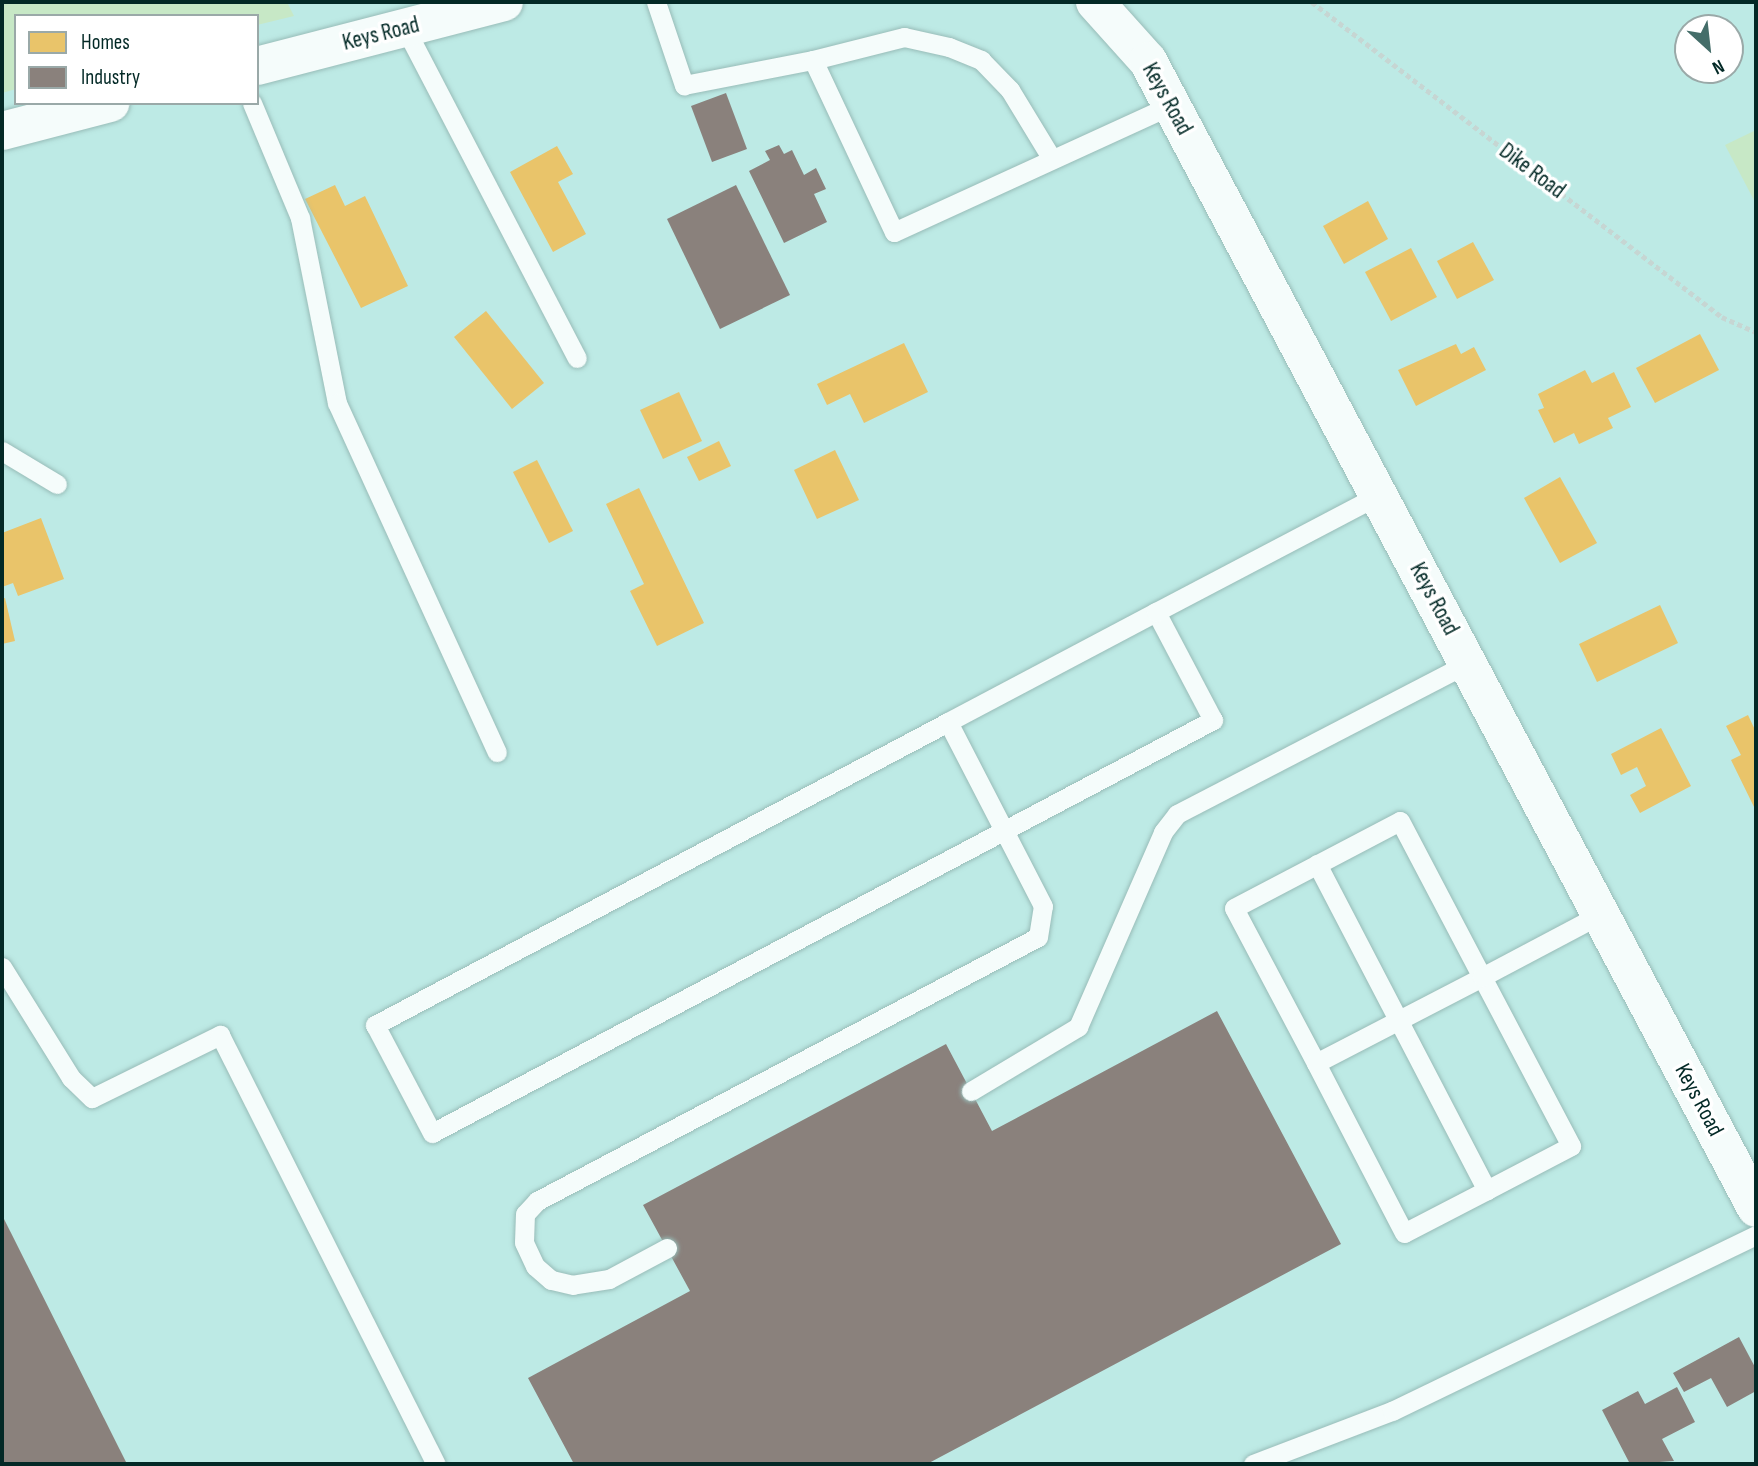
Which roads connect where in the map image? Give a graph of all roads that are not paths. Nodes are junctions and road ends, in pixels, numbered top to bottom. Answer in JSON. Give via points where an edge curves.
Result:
{"nodes":[{"id":1,"x":504,"y":2,"type":"edge"},
{"id":2,"x":656,"y":2,"type":"edge"},
{"id":3,"x":1096,"y":2,"type":"edge"},
{"id":4,"x":405,"y":28,"type":"junction"},
{"id":5,"x":813,"y":60,"type":"junction"},
{"id":6,"x":259,"y":65,"type":"edge"},
{"id":7,"x":102,"y":105,"type":"edge"},
{"id":8,"x":253,"y":105,"type":"edge"},
{"id":9,"x":1171,"y":105,"type":"junction"},
{"id":10,"x":2,"y":131,"type":"edge"},
{"id":11,"x":1052,"y":159,"type":"junction"},
{"id":12,"x":577,"y":358,"type":"dead end"},
{"id":13,"x":2,"y":451,"type":"edge"},
{"id":14,"x":57,"y":484,"type":"dead end"},
{"id":15,"x":1379,"y":495,"type":"junction"},
{"id":16,"x":1156,"y":612,"type":"junction"},
{"id":17,"x":1468,"y":663,"type":"junction"},
{"id":18,"x":948,"y":722,"type":"junction"},
{"id":19,"x":497,"y":752,"type":"dead end"},
{"id":20,"x":1005,"y":830,"type":"junction"},
{"id":21,"x":1317,"y":864,"type":"junction"},
{"id":22,"x":1601,"y":914,"type":"junction"},
{"id":23,"x":2,"y":967,"type":"edge"},
{"id":24,"x":1482,"y":977,"type":"junction"},
{"id":25,"x":1399,"y":1020,"type":"junction"},
{"id":26,"x":1316,"y":1063,"type":"junction"},
{"id":27,"x":971,"y":1091,"type":"dead end"},
{"id":28,"x":1487,"y":1190,"type":"junction"},
{"id":29,"x":1755,"y":1211,"type":"edge"},
{"id":30,"x":667,"y":1248,"type":"dead end"},
{"id":31,"x":436,"y":1464,"type":"edge"},
{"id":32,"x":1252,"y":1464,"type":"edge"}],
"edges":[{"from":1,"to":4,"type":"street","name":"Keys Road"},
{"from":2,"to":5,"type":"lane","via":[[684,85]]},
{"from":3,"to":9,"type":"street","name":"Keys Road","via":[[1148,61]]},
{"from":4,"to":6,"type":"street","name":"Keys Road"},
{"from":4,"to":12,"type":"lane"},
{"from":5,"to":11,"type":"lane","via":[[904,37],[981,60],[1010,89]]},
{"from":5,"to":11,"type":"lane","via":[[894,232]]},
{"from":7,"to":10,"type":"street"},
{"from":8,"to":19,"type":"lane","via":[[300,218],[337,403]]},
{"from":9,"to":11,"type":"lane"},
{"from":9,"to":15,"type":"street","name":"Keys Road"},
{"from":13,"to":14,"type":"lane"},
{"from":15,"to":16,"type":"lane"},
{"from":15,"to":17,"type":"street","name":"Keys Road"},
{"from":16,"to":18,"type":"lane"},
{"from":16,"to":20,"type":"lane","via":[[1213,720]]},
{"from":17,"to":22,"type":"street","name":"Keys Road"},
{"from":17,"to":27,"type":"lane","via":[[1177,814],[1163,832],[1078,1027]]},
{"from":18,"to":20,"type":"lane"},
{"from":18,"to":20,"type":"lane","via":[[375,1025],[381,1037],[432,1133]]},
{"from":20,"to":30,"type":"lane","via":[[1043,906],[1038,937],[537,1201],[525,1214],[524,1242],[535,1266],[551,1280],[573,1285],[609,1279]]},
{"from":21,"to":24,"type":"lane","via":[[1400,821]]},
{"from":21,"to":25,"type":"lane"},
{"from":21,"to":26,"type":"lane","via":[[1234,908]]},
{"from":22,"to":24,"type":"lane"},
{"from":22,"to":29,"type":"street","name":"Keys Road"},
{"from":23,"to":31,"type":"lane","via":[[71,1078],[92,1098],[220,1035]]},
{"from":24,"to":25,"type":"lane"},
{"from":24,"to":28,"type":"lane","via":[[1571,1146]]},
{"from":25,"to":26,"type":"lane"},
{"from":25,"to":28,"type":"lane"},
{"from":26,"to":28,"type":"lane","via":[[1404,1233]]},
{"from":29,"to":32,"type":"lane","via":[[1392,1411]]}]}
